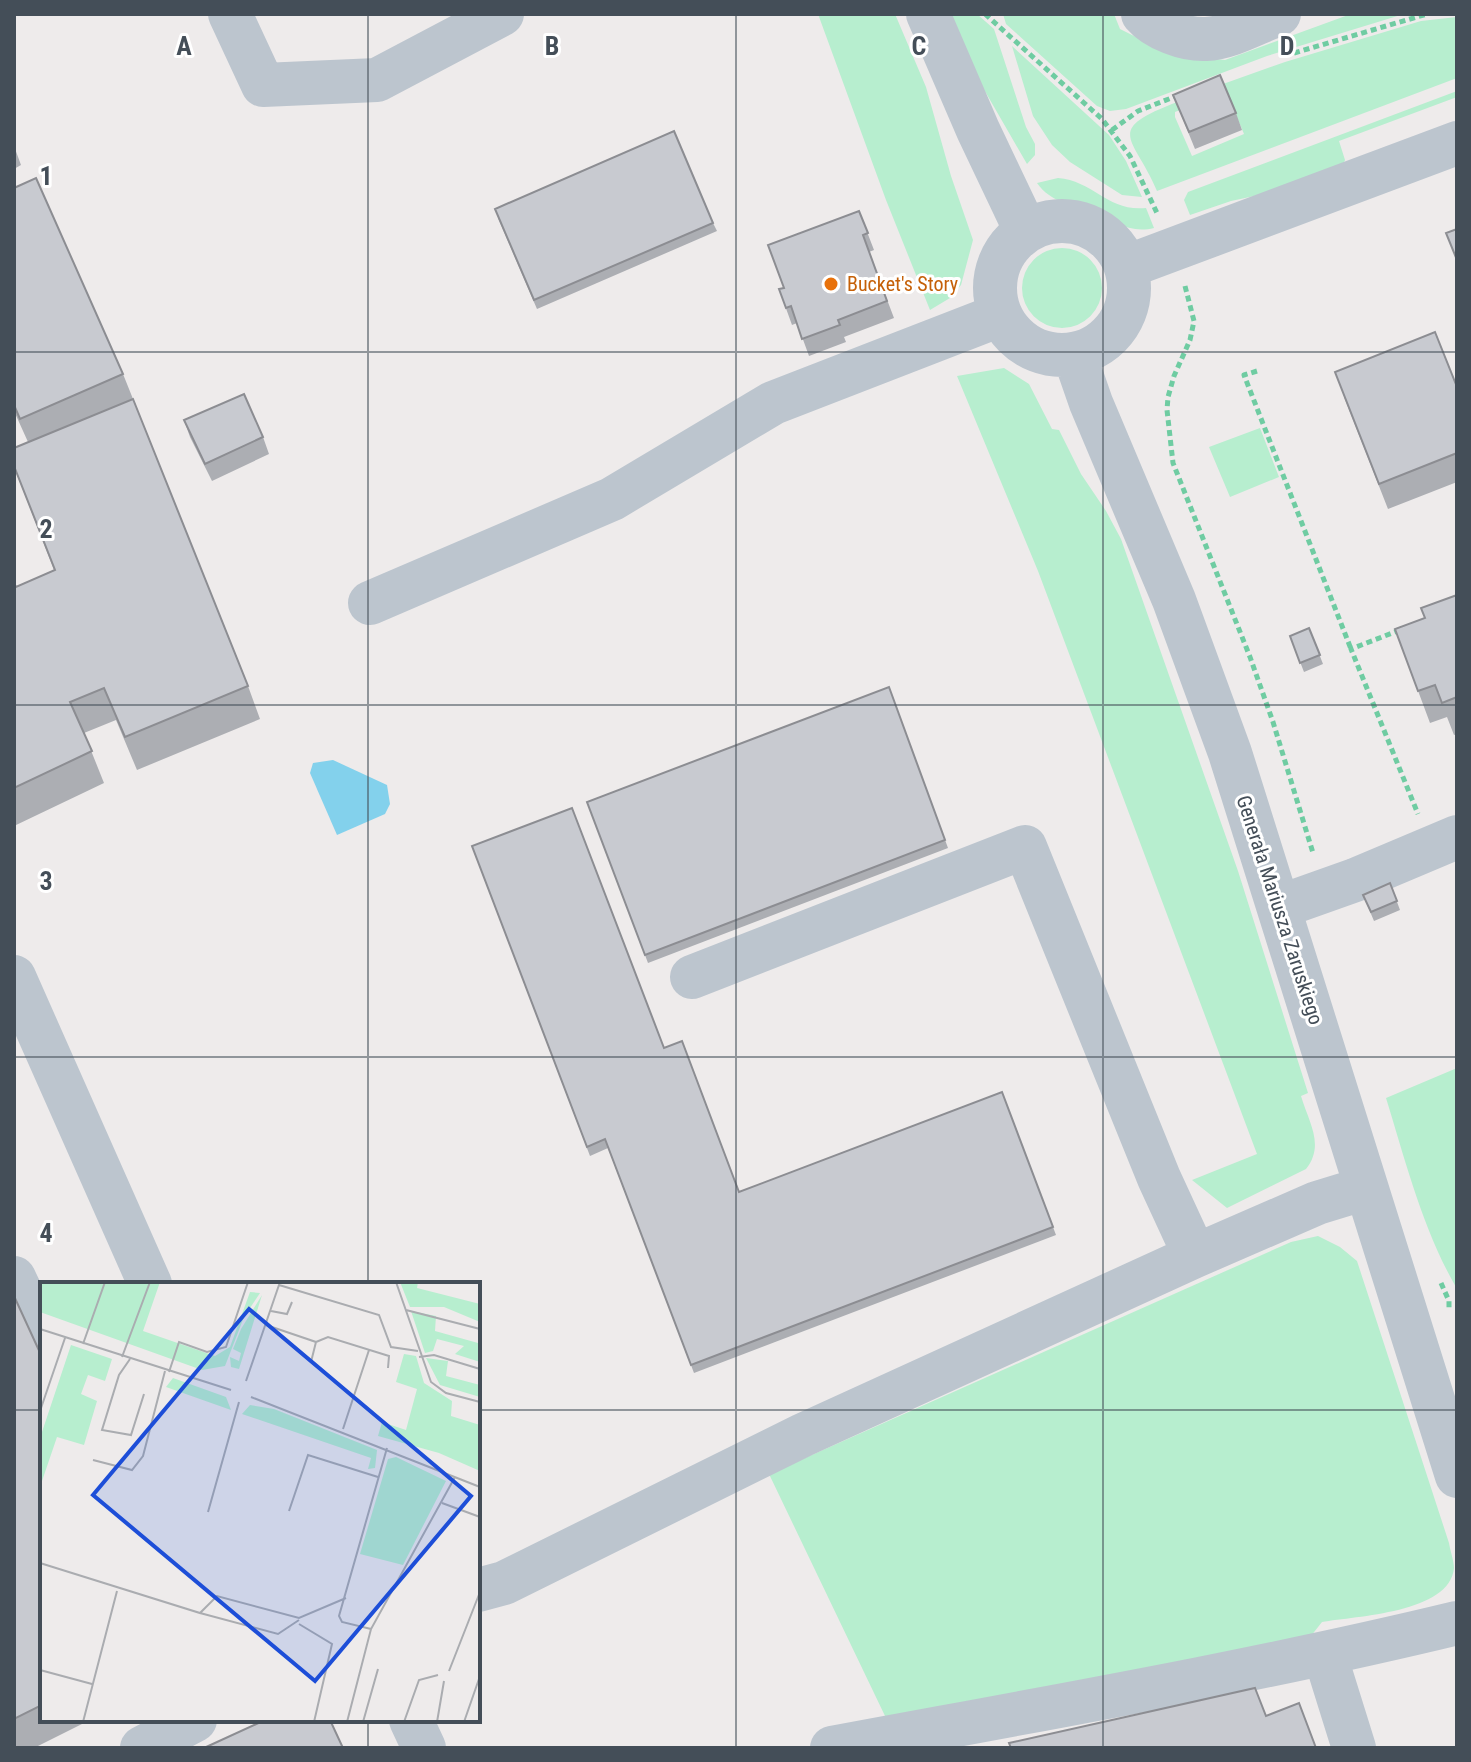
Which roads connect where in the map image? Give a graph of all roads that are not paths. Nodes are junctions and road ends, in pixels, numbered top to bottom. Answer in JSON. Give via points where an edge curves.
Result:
{"nodes":[{"id":1,"x":230,"y":14,"type":"edge"},
{"id":2,"x":502,"y":14,"type":"edge"},
{"id":3,"x":928,"y":14,"type":"edge"},
{"id":4,"x":1143,"y":14,"type":"edge"},
{"id":5,"x":1279,"y":14,"type":"edge"},
{"id":6,"x":1457,"y":143,"type":"edge"},
{"id":7,"x":1026,"y":231,"type":"junction"},
{"id":8,"x":1126,"y":267,"type":"junction"},
{"id":9,"x":1000,"y":315,"type":"junction"},
{"id":10,"x":1074,"y":354,"type":"junction"},
{"id":11,"x":370,"y":603,"type":"dead end"},
{"id":12,"x":1445,"y":841,"type":"edge"},
{"id":13,"x":1279,"y":907,"type":"junction"},
{"id":14,"x":14,"y":977,"type":"edge"},
{"id":15,"x":692,"y":977,"type":"dead end"},
{"id":16,"x":1366,"y":1188,"type":"junction"},
{"id":17,"x":1195,"y":1256,"type":"junction"},
{"id":18,"x":14,"y":1278,"type":"edge"},
{"id":19,"x":149,"y":1282,"type":"edge"},
{"id":20,"x":40,"y":1333,"type":"edge"},
{"id":21,"x":1457,"y":1476,"type":"edge"},
{"id":22,"x":487,"y":1581,"type":"edge"},
{"id":23,"x":1457,"y":1623,"type":"edge"},
{"id":24,"x":1325,"y":1655,"type":"junction"},
{"id":25,"x":191,"y":1722,"type":"edge"},
{"id":26,"x":412,"y":1722,"type":"edge"},
{"id":27,"x":142,"y":1748,"type":"edge"},
{"id":28,"x":424,"y":1748,"type":"edge"},
{"id":29,"x":832,"y":1748,"type":"edge"},
{"id":30,"x":1354,"y":1748,"type":"edge"}],
"edges":[{"from":1,"to":2,"type":"street","via":[[263,85],[377,80]]},
{"from":3,"to":7,"type":"street"},
{"from":4,"to":5,"type":"street","via":[[1152,24],[1206,39]]},
{"from":6,"to":8,"type":"street"},
{"from":7,"to":8,"type":"street","via":[[1055,221],[1085,225],[1110,241]]},
{"from":7,"to":9,"type":"street","via":[[997,268],[994,284]]},
{"from":8,"to":10,"type":"street","via":[[1128,300],[1115,329]]},
{"from":9,"to":10,"type":"street","via":[[1009,331],[1038,352]]},
{"from":9,"to":11,"type":"street","via":[[773,403],[612,499]]},
{"from":10,"to":13,"type":"street","name":"Generała Mariusza Zaruskiego","via":[[1204,677]]},
{"from":12,"to":13,"type":"street"},
{"from":13,"to":16,"type":"street","name":"Generała Mariusza Zaruskiego"},
{"from":14,"to":19,"type":"street"},
{"from":15,"to":17,"type":"street","via":[[1025,847]]},
{"from":16,"to":17,"type":"street","via":[[1317,1203]]},
{"from":16,"to":21,"type":"street","name":"Generała Mariusza Zaruskiego"},
{"from":17,"to":22,"type":"street"},
{"from":18,"to":20,"type":"street"},
{"from":23,"to":24,"type":"street"},
{"from":24,"to":29,"type":"street"},
{"from":24,"to":30,"type":"street"},
{"from":25,"to":27,"type":"street"},
{"from":26,"to":28,"type":"street"}]}
